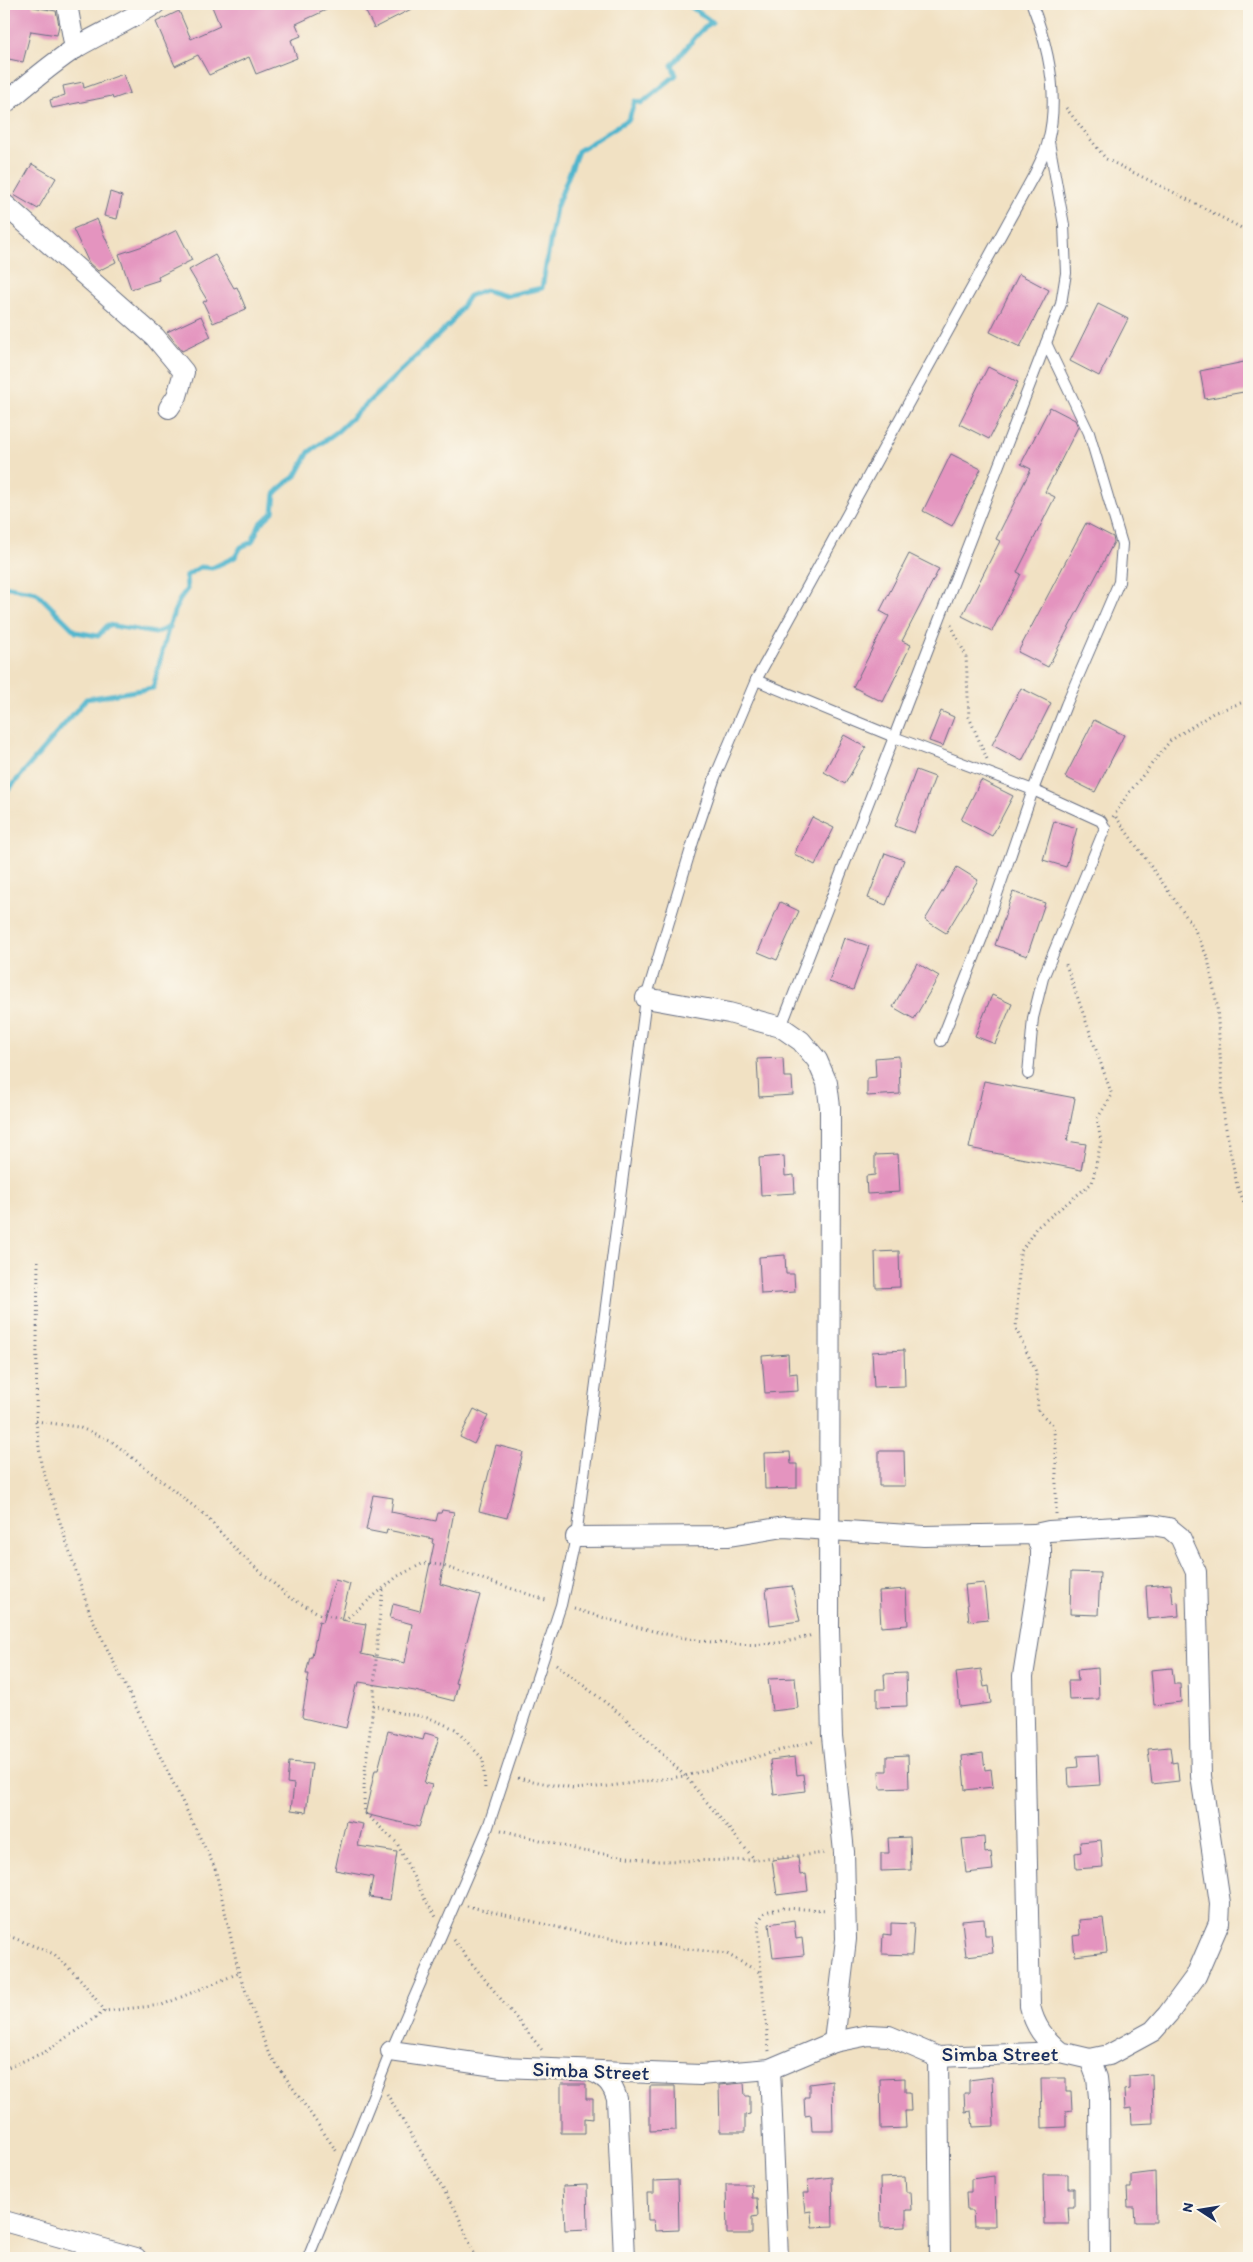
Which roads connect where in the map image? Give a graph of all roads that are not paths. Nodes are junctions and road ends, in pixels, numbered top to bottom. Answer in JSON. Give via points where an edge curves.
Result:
{"nodes":[{"id":1,"x":67,"y":4,"type":"edge"},
{"id":2,"x":155,"y":4,"type":"edge"},
{"id":3,"x":1032,"y":4,"type":"edge"},
{"id":4,"x":76,"y":49,"type":"junction"},
{"id":5,"x":4,"y":104,"type":"edge"},
{"id":6,"x":1048,"y":141,"type":"junction"},
{"id":7,"x":4,"y":204,"type":"edge"},
{"id":8,"x":1046,"y":343,"type":"junction"},
{"id":9,"x":169,"y":408,"type":"dead end"},
{"id":10,"x":756,"y":680,"type":"junction"},
{"id":11,"x":894,"y":737,"type":"junction"},
{"id":12,"x":1033,"y":790,"type":"junction"},
{"id":13,"x":646,"y":998,"type":"junction"},
{"id":14,"x":781,"y":1027,"type":"junction"},
{"id":15,"x":940,"y":1041,"type":"dead end"},
{"id":16,"x":1028,"y":1074,"type":"dead end"},
{"id":17,"x":829,"y":1531,"type":"junction"},
{"id":18,"x":1042,"y":1532,"type":"junction"},
{"id":19,"x":576,"y":1537,"type":"junction"},
{"id":20,"x":834,"y":2042,"type":"junction"},
{"id":21,"x":391,"y":2051,"type":"junction"},
{"id":22,"x":1060,"y":2052,"type":"junction"},
{"id":23,"x":938,"y":2056,"type":"junction"},
{"id":24,"x":1090,"y":2059,"type":"junction"},
{"id":25,"x":770,"y":2069,"type":"junction"},
{"id":26,"x":589,"y":2070,"type":"junction"},
{"id":27,"x":4,"y":2221,"type":"edge"},
{"id":28,"x":136,"y":2258,"type":"edge"},
{"id":29,"x":308,"y":2258,"type":"edge"},
{"id":30,"x":624,"y":2258,"type":"edge"},
{"id":31,"x":778,"y":2258,"type":"edge"},
{"id":32,"x":940,"y":2258,"type":"edge"},
{"id":33,"x":1100,"y":2258,"type":"edge"}],
"edges":[{"from":1,"to":4,"type":"street"},
{"from":2,"to":4,"type":"street"},
{"from":3,"to":6,"type":"lane","via":[[1041,28],[1053,88]]},
{"from":4,"to":5,"type":"street","via":[[47,68]]},
{"from":6,"to":8,"type":"lane","via":[[1064,225],[1066,273],[1060,304]]},
{"from":6,"to":10,"type":"lane","via":[[1035,173]]},
{"from":7,"to":9,"type":"street","via":[[155,337],[184,372],[177,396]]},
{"from":8,"to":11,"type":"lane"},
{"from":8,"to":12,"type":"lane","via":[[1089,432],[1122,544],[1119,582]]},
{"from":10,"to":11,"type":"lane"},
{"from":10,"to":13,"type":"lane","via":[[715,777]]},
{"from":11,"to":12,"type":"lane"},
{"from":11,"to":14,"type":"lane"},
{"from":12,"to":15,"type":"lane","via":[[982,938]]},
{"from":12,"to":16,"type":"lane","via":[[1101,821],[1106,828],[1043,978],[1033,1018]]},
{"from":13,"to":14,"type":"street","via":[[729,1013]]},
{"from":13,"to":19,"type":"lane"},
{"from":14,"to":17,"type":"street","via":[[801,1041],[817,1060],[827,1083],[830,1107]]},
{"from":17,"to":18,"type":"street","via":[[924,1536]]},
{"from":17,"to":19,"type":"street","via":[[784,1527],[729,1536]]},
{"from":17,"to":20,"type":"street","via":[[832,1736],[844,1852],[846,1939]]},
{"from":18,"to":22,"type":"street","via":[[1041,1562],[1023,1676],[1030,2006],[1034,2024]]},
{"from":18,"to":24,"type":"street","via":[[1152,1525],[1169,1528],[1180,1537],[1196,1572],[1200,1776],[1220,1903],[1219,1923],[1196,1976],[1153,2031],[1109,2055]]},
{"from":19,"to":21,"type":"lane","via":[[561,1605],[488,1827]]},
{"from":20,"to":23,"type":"street","name":"Simba Street","via":[[869,2035],[889,2036]]},
{"from":20,"to":25,"type":"street","name":"Simba Street"},
{"from":21,"to":26,"type":"street","name":"Simba Street","via":[[502,2067]]},
{"from":21,"to":29,"type":"lane"},
{"from":22,"to":23,"type":"street","name":"Simba Street"},
{"from":22,"to":24,"type":"street","name":"Simba Street"},
{"from":23,"to":32,"type":"street"},
{"from":24,"to":33,"type":"street","name":"Simba Street","via":[[1099,2097]]},
{"from":25,"to":26,"type":"street","name":"Simba Street","via":[[700,2075]]},
{"from":25,"to":31,"type":"street"},
{"from":26,"to":30,"type":"street","via":[[612,2085],[617,2099]]},
{"from":27,"to":28,"type":"street"}]}
